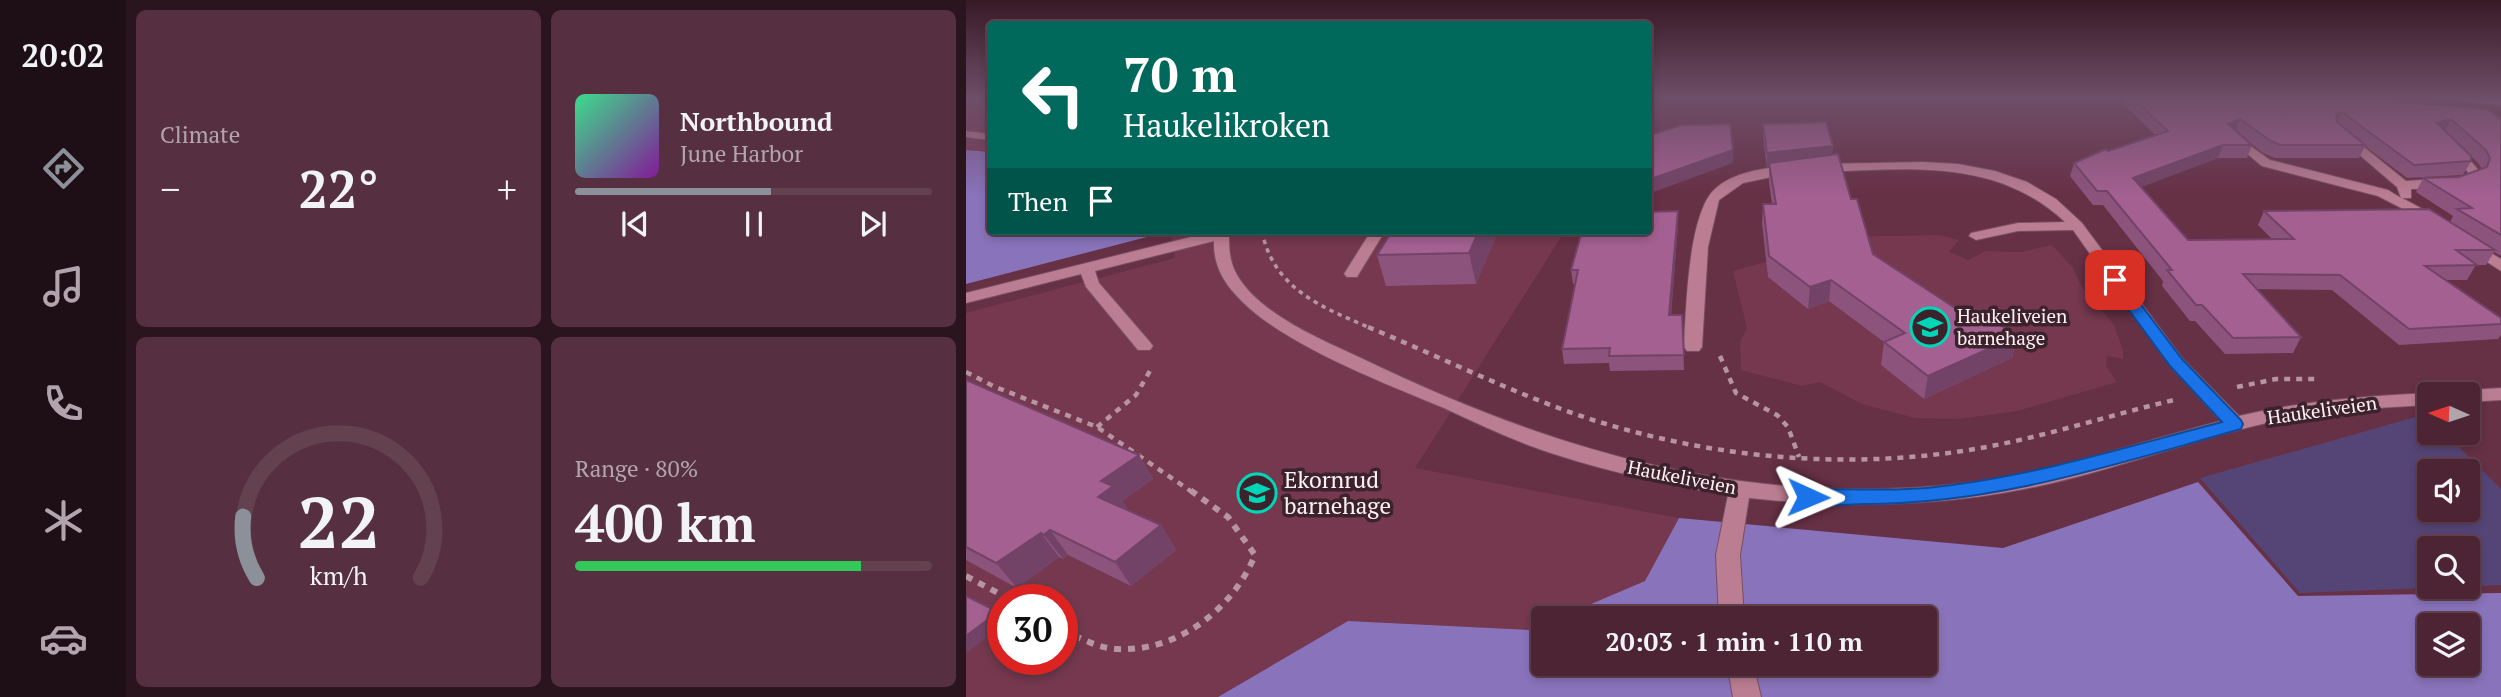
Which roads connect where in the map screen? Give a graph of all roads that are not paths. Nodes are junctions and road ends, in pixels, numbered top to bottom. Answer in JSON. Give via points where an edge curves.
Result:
{"nodes":[{"id":1,"x":2337,"y":130,"type":"edge"},
{"id":2,"x":966,"y":134,"type":"edge"},
{"id":3,"x":2232,"y":136,"type":"edge"},
{"id":4,"x":987,"y":137,"type":"edge"},
{"id":5,"x":2448,"y":144,"type":"edge"},
{"id":6,"x":2403,"y":185,"type":"junction"},
{"id":7,"x":2403,"y":202,"type":"junction"},
{"id":8,"x":2077,"y":226,"type":"junction"},
{"id":9,"x":1213,"y":235,"type":"edge"},
{"id":10,"x":1221,"y":235,"type":"edge"},
{"id":11,"x":1376,"y":235,"type":"edge"},
{"id":12,"x":1976,"y":236,"type":"dead end"},
{"id":13,"x":2501,"y":266,"type":"edge"},
{"id":14,"x":1086,"y":267,"type":"junction"},
{"id":15,"x":1352,"y":274,"type":"dead end"},
{"id":16,"x":966,"y":298,"type":"edge"},
{"id":17,"x":1144,"y":346,"type":"road end"},
{"id":18,"x":1693,"y":348,"type":"dead end"},
{"id":19,"x":2501,"y":394,"type":"edge"},
{"id":20,"x":2480,"y":395,"type":"edge"},
{"id":21,"x":2417,"y":400,"type":"edge"},
{"id":22,"x":2235,"y":424,"type":"junction"},
{"id":23,"x":1740,"y":489,"type":"junction"},
{"id":24,"x":1731,"y":606,"type":"edge"},
{"id":25,"x":1743,"y":676,"type":"edge"},
{"id":26,"x":1747,"y":697,"type":"edge"}],
"edges":[{"from":1,"to":6,"type":"street"},
{"from":2,"to":4,"type":"street"},
{"from":3,"to":7,"type":"street","via":[[2258,158],[2276,166],[2384,192]]},
{"from":5,"to":6,"type":"street","via":[[2472,167],[2471,180]]},
{"from":6,"to":7,"type":"street","via":[[2407,193]]},
{"from":7,"to":13,"type":"street"},
{"from":8,"to":12,"type":"street","via":[[2018,227]]},
{"from":8,"to":18,"type":"street","via":[[2040,193],[1985,172],[1931,166],[1793,169],[1755,175],[1718,193],[1706,215]]},
{"from":8,"to":22,"type":"street","via":[[2151,330]]},
{"from":9,"to":14,"type":"street"},
{"from":10,"to":23,"type":"street","name":"Haukeliveien","via":[[1228,271],[1262,311],[1355,363],[1561,449],[1651,473]]},
{"from":11,"to":15,"type":"street"},
{"from":14,"to":16,"type":"street"},
{"from":14,"to":17,"type":"street","via":[[1092,284]]},
{"from":19,"to":20,"type":"street"},
{"from":21,"to":22,"type":"street","name":"Haukeliveien","via":[[2316,407]]},
{"from":22,"to":23,"type":"street","name":"Haukeliveien","via":[[2064,472],[1949,493],[1808,497]]},
{"from":23,"to":24,"type":"street","via":[[1728,555]]},
{"from":25,"to":26,"type":"street"}]}
